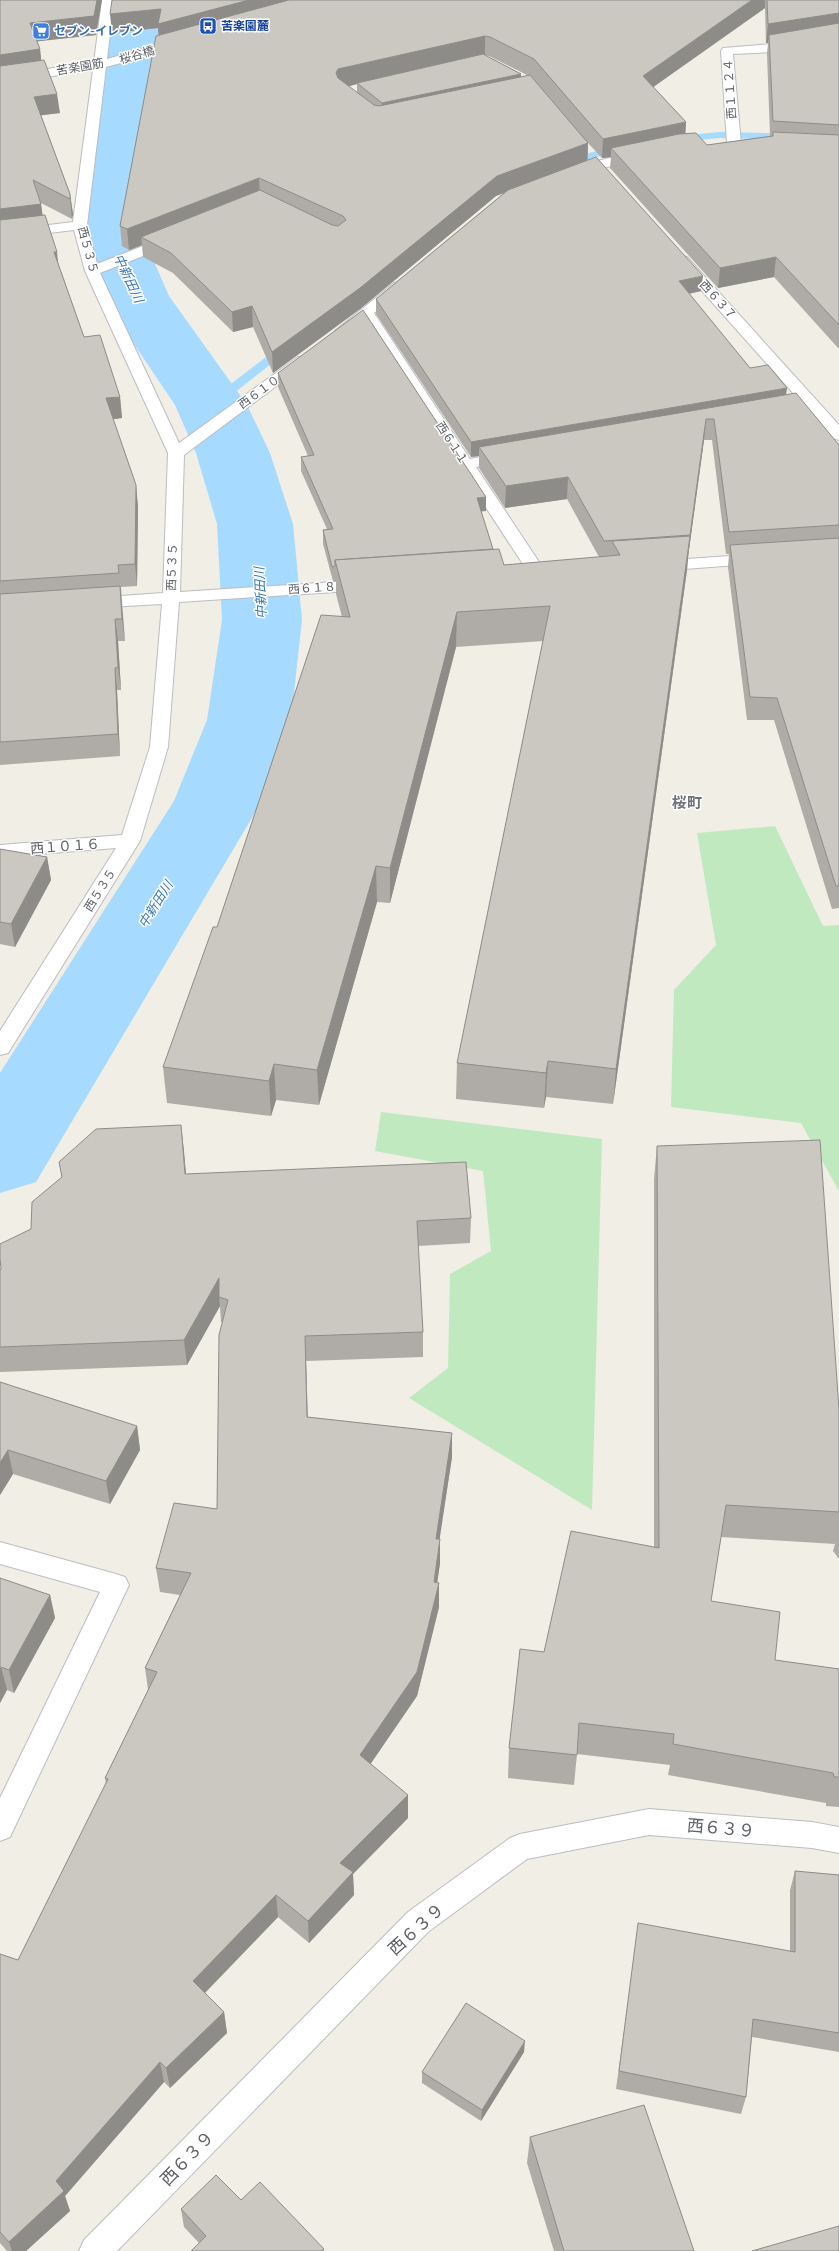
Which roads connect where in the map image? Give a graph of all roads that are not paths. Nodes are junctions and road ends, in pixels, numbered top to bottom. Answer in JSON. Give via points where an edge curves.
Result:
{"nodes":[{"id":1,"x":108,"y":0,"type":"edge"},
{"id":2,"x":839,"y":36,"type":"edge"},
{"id":3,"x":195,"y":39,"type":"edge"},
{"id":4,"x":113,"y":61,"type":"joint"},
{"id":5,"x":100,"y":65,"type":"junction"},
{"id":6,"x":0,"y":80,"type":"edge"},
{"id":7,"x":734,"y":139,"type":"junction"},
{"id":8,"x":720,"y":145,"type":"edge"},
{"id":9,"x":749,"y":145,"type":"edge"},
{"id":10,"x":654,"y":152,"type":"edge"},
{"id":11,"x":593,"y":159,"type":"junction"},
{"id":12,"x":608,"y":177,"type":"edge"},
{"id":13,"x":561,"y":178,"type":"edge"},
{"id":14,"x":80,"y":226,"type":"junction"},
{"id":15,"x":0,"y":235,"type":"edge"},
{"id":16,"x":181,"y":236,"type":"edge"},
{"id":17,"x":671,"y":247,"type":"edge"},
{"id":18,"x":92,"y":272,"type":"junction"},
{"id":19,"x":408,"y":279,"type":"edge"},
{"id":20,"x":366,"y":313,"type":"junction"},
{"id":21,"x":328,"y":341,"type":"edge"},
{"id":22,"x":316,"y":350,"type":"edge"},
{"id":23,"x":812,"y":406,"type":"junction"},
{"id":24,"x":796,"y":408,"type":"edge"},
{"id":25,"x":839,"y":435,"type":"edge"},
{"id":26,"x":176,"y":453,"type":"junction"},
{"id":27,"x":521,"y":455,"type":"edge"},
{"id":28,"x":466,"y":464,"type":"junction"},
{"id":29,"x":776,"y":558,"type":"edge"},
{"id":30,"x":641,"y":567,"type":"edge"},
{"id":31,"x":538,"y":574,"type":"edge"},
{"id":32,"x":381,"y":584,"type":"edge"},
{"id":33,"x":171,"y":597,"type":"junction"},
{"id":34,"x":78,"y":604,"type":"edge"},
{"id":35,"x":130,"y":841,"type":"junction"},
{"id":36,"x":0,"y":851,"type":"edge"},
{"id":37,"x":0,"y":1048,"type":"edge"},
{"id":38,"x":0,"y":1553,"type":"edge"},
{"id":39,"x":0,"y":1828,"type":"edge"},
{"id":40,"x":839,"y":1840,"type":"edge"},
{"id":41,"x":95,"y":2251,"type":"edge"}],
"edges":[{"from":1,"to":5,"type":"street","name":"西５３５"},
{"from":2,"to":7,"type":"street","name":"西１１２４","via":[[772,48],[727,51]]},
{"from":3,"to":4,"type":"street","name":"桜谷橋"},
{"from":4,"to":5,"type":"street","name":"苦楽園筋"},
{"from":5,"to":6,"type":"street","name":"苦楽園筋"},
{"from":5,"to":14,"type":"street","name":"西５３５"},
{"from":7,"to":8,"type":"street"},
{"from":7,"to":9,"type":"street"},
{"from":10,"to":11,"type":"street"},
{"from":11,"to":12,"type":"street"},
{"from":11,"to":13,"type":"street"},
{"from":14,"to":15,"type":"street"},
{"from":14,"to":18,"type":"street","name":"西５３５"},
{"from":16,"to":18,"type":"street"},
{"from":17,"to":23,"type":"street","name":"西６３７"},
{"from":18,"to":26,"type":"street","name":"西５３５"},
{"from":19,"to":20,"type":"street"},
{"from":20,"to":21,"type":"street"},
{"from":20,"to":28,"type":"street","name":"西６１１"},
{"from":22,"to":26,"type":"street","name":"西６１０"},
{"from":23,"to":24,"type":"street"},
{"from":23,"to":25,"type":"street","name":"西６３７"},
{"from":26,"to":33,"type":"street","name":"西５３５"},
{"from":27,"to":28,"type":"street"},
{"from":28,"to":31,"type":"street","name":"西６１１"},
{"from":29,"to":30,"type":"street"},
{"from":32,"to":33,"type":"street","name":"西６１８"},
{"from":33,"to":34,"type":"street","name":"西６１８"},
{"from":33,"to":35,"type":"street","name":"西５３５","via":[[159,747]]},
{"from":35,"to":36,"type":"street","name":"西１０１６"},
{"from":35,"to":37,"type":"street","name":"西５３５"},
{"from":38,"to":39,"type":"street","via":[[116,1585]]},
{"from":40,"to":41,"type":"street","name":"西６３９","via":[[812,1835],[649,1822],[520,1847],[418,1922]]}]}
